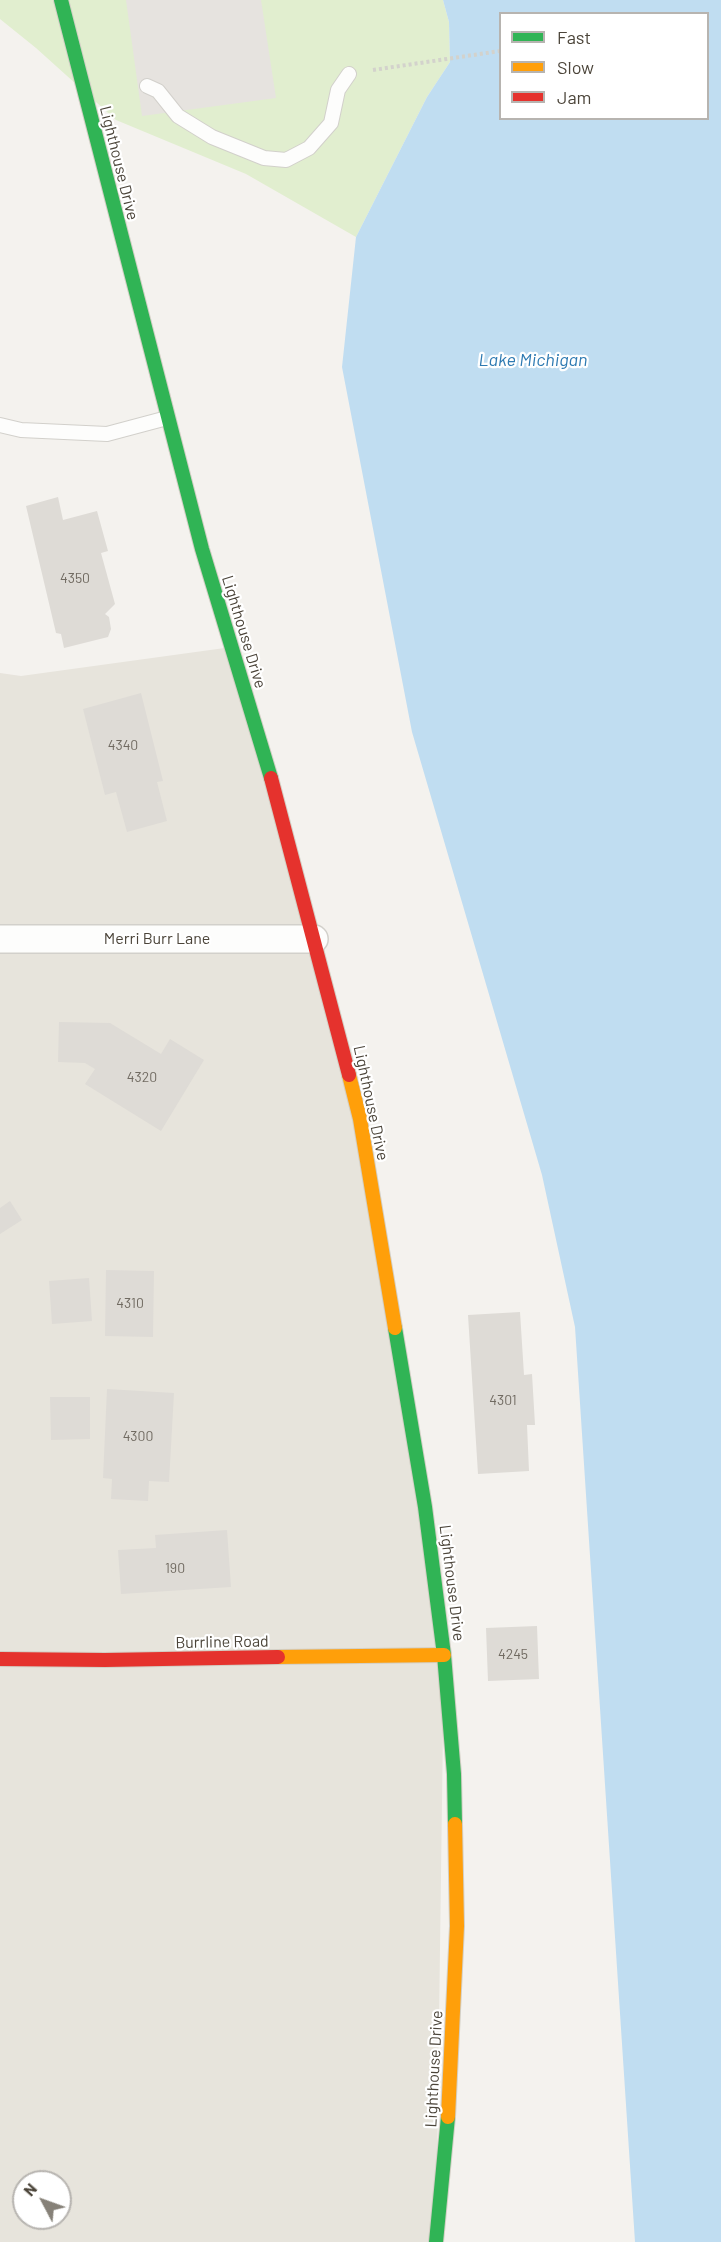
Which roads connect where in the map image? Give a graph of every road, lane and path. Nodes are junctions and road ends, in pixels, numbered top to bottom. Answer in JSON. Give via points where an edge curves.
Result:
{"nodes":[{"id":1,"x":61,"y":0,"type":"edge"},
{"id":2,"x":499,"y":51,"type":"edge"},
{"id":3,"x":349,"y":74,"type":"joint"},
{"id":4,"x":147,"y":86,"type":"dead end"},
{"id":5,"x":167,"y":418,"type":"junction"},
{"id":6,"x":0,"y":425,"type":"edge"},
{"id":7,"x":0,"y":939,"type":"edge"},
{"id":8,"x":314,"y":939,"type":"junction"},
{"id":9,"x":444,"y":1655,"type":"junction"},
{"id":10,"x":0,"y":1659,"type":"edge"},
{"id":11,"x":436,"y":2242,"type":"edge"}],
"edges":[{"from":1,"to":5,"type":"street","name":"Lighthouse Drive"},
{"from":2,"to":3,"type":"path"},
{"from":3,"to":4,"type":"lane","via":[[338,90],[331,123],[309,148],[286,160],[264,158],[212,137],[178,116],[158,91]]},
{"from":5,"to":6,"type":"lane","via":[[107,434],[21,430]]},
{"from":5,"to":8,"type":"street","name":"Lighthouse Drive"},
{"from":7,"to":8,"type":"street","name":"Merri Burr Lane"},
{"from":8,"to":9,"type":"street","name":"Lighthouse Drive","via":[[360,1119],[425,1507]]},
{"from":9,"to":10,"type":"street","name":"Burrline Road"},
{"from":9,"to":11,"type":"street","name":"Lighthouse Drive","via":[[454,1774],[457,1926],[451,2089]]}]}
